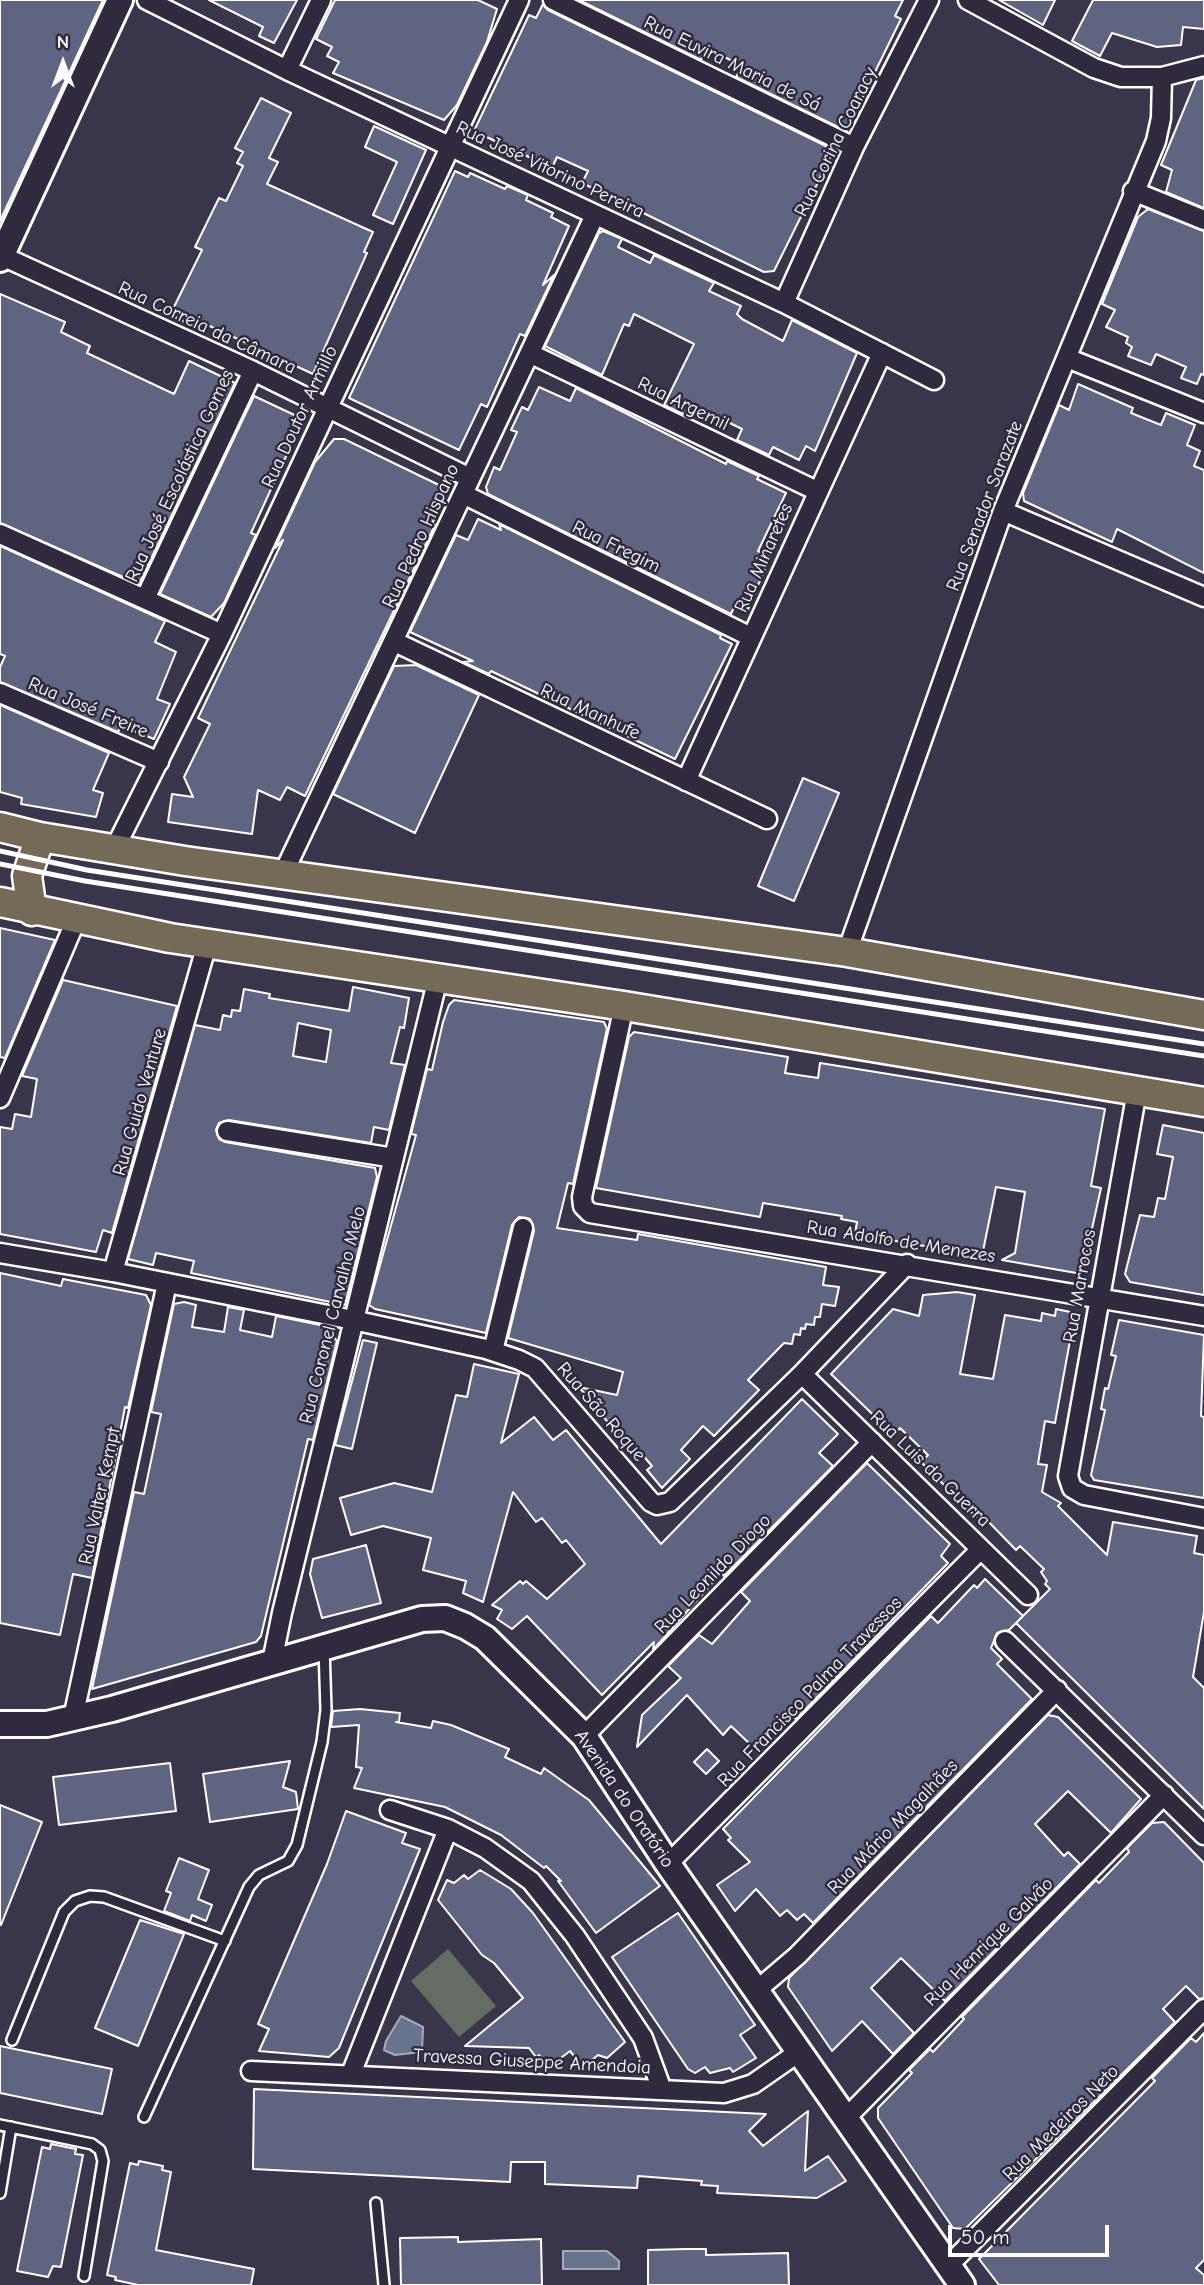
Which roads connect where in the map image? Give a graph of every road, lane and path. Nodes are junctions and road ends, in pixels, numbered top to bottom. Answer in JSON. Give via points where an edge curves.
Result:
{"nodes":[{"id":1,"x":120,"y":0,"type":"edge"},
{"id":2,"x":147,"y":0,"type":"edge"},
{"id":3,"x":321,"y":0,"type":"edge"},
{"id":4,"x":519,"y":0,"type":"edge"},
{"id":5,"x":553,"y":0,"type":"edge"},
{"id":6,"x":929,"y":0,"type":"edge"},
{"id":7,"x":968,"y":0,"type":"edge"},
{"id":8,"x":1204,"y":66,"type":"edge"},
{"id":9,"x":287,"y":70,"type":"junction"},
{"id":10,"x":1162,"y":77,"type":"junction"},
{"id":11,"x":449,"y":146,"type":"junction"},
{"id":12,"x":854,"y":147,"type":"junction"},
{"id":13,"x":1133,"y":191,"type":"junction"},
{"id":14,"x":595,"y":215,"type":"junction"},
{"id":15,"x":1204,"y":220,"type":"edge"},
{"id":16,"x":0,"y":257,"type":"edge"},
{"id":17,"x":784,"y":303,"type":"junction"},
{"id":18,"x":882,"y":353,"type":"junction"},
{"id":19,"x":531,"y":354,"type":"junction"},
{"id":20,"x":1067,"y":358,"type":"junction"},
{"id":21,"x":253,"y":371,"type":"junction"},
{"id":22,"x":934,"y":380,"type":"dead end"},
{"id":23,"x":327,"y":408,"type":"junction"},
{"id":24,"x":1204,"y":413,"type":"edge"},
{"id":25,"x":467,"y":486,"type":"junction"},
{"id":26,"x":817,"y":491,"type":"junction"},
{"id":27,"x":1003,"y":511,"type":"junction"},
{"id":28,"x":0,"y":534,"type":"edge"},
{"id":29,"x":1204,"y":597,"type":"edge"},
{"id":30,"x":145,"y":599,"type":"junction"},
{"id":31,"x":222,"y":634,"type":"junction"},
{"id":32,"x":751,"y":637,"type":"junction"},
{"id":33,"x":395,"y":642,"type":"junction"},
{"id":34,"x":0,"y":693,"type":"edge"},
{"id":35,"x":159,"y":762,"type":"junction"},
{"id":36,"x":686,"y":781,"type":"junction"},
{"id":37,"x":767,"y":819,"type":"dead end"},
{"id":38,"x":0,"y":827,"type":"edge"},
{"id":39,"x":40,"y":838,"type":"junction"},
{"id":40,"x":114,"y":850,"type":"junction"},
{"id":41,"x":283,"y":874,"type":"junction"},
{"id":42,"x":0,"y":902,"type":"edge"},
{"id":43,"x":32,"y":911,"type":"junction"},
{"id":44,"x":76,"y":920,"type":"junction"},
{"id":45,"x":207,"y":944,"type":"junction"},
{"id":46,"x":847,"y":952,"type":"junction"},
{"id":47,"x":438,"y":978,"type":"junction"},
{"id":48,"x":624,"y":1006,"type":"junction"},
{"id":49,"x":1204,"y":1015,"type":"edge"},
{"id":50,"x":1137,"y":1091,"type":"junction"},
{"id":51,"x":0,"y":1098,"type":"edge"},
{"id":52,"x":1204,"y":1102,"type":"edge"},
{"id":53,"x":227,"y":1131,"type":"dead end"},
{"id":54,"x":394,"y":1158,"type":"junction"},
{"id":55,"x":523,"y":1228,"type":"dead end"},
{"id":56,"x":0,"y":1253,"type":"edge"},
{"id":57,"x":907,"y":1264,"type":"junction"},
{"id":58,"x":113,"y":1272,"type":"junction"},
{"id":59,"x":167,"y":1283,"type":"junction"},
{"id":60,"x":1099,"y":1297,"type":"junction"},
{"id":61,"x":1204,"y":1317,"type":"edge"},
{"id":62,"x":353,"y":1320,"type":"junction"},
{"id":63,"x":494,"y":1351,"type":"junction"},
{"id":64,"x":802,"y":1374,"type":"junction"},
{"id":65,"x":872,"y":1441,"type":"junction"},
{"id":66,"x":1204,"y":1518,"type":"edge"},
{"id":67,"x":981,"y":1549,"type":"junction"},
{"id":68,"x":1028,"y":1595,"type":"dead end"},
{"id":69,"x":1006,"y":1641,"type":"dead end"},
{"id":70,"x":324,"y":1646,"type":"junction"},
{"id":71,"x":272,"y":1662,"type":"junction"},
{"id":72,"x":1057,"y":1690,"type":"junction"},
{"id":73,"x":73,"y":1718,"type":"junction"},
{"id":74,"x":0,"y":1724,"type":"edge"},
{"id":75,"x":584,"y":1735,"type":"junction"},
{"id":76,"x":1164,"y":1795,"type":"junction"},
{"id":77,"x":390,"y":1810,"type":"dead end"},
{"id":78,"x":447,"y":1829,"type":"junction"},
{"id":79,"x":1204,"y":1835,"type":"edge"},
{"id":80,"x":668,"y":1864,"type":"junction"},
{"id":81,"x":225,"y":1941,"type":"junction"},
{"id":82,"x":757,"y":1990,"type":"junction"},
{"id":83,"x":1204,"y":2010,"type":"edge"},
{"id":84,"x":12,"y":2040,"type":"dead end"},
{"id":85,"x":799,"y":2052,"type":"junction"},
{"id":86,"x":251,"y":2071,"type":"dead end"},
{"id":87,"x":351,"y":2074,"type":"junction"},
{"id":88,"x":662,"y":2090,"type":"junction"},
{"id":89,"x":144,"y":2118,"type":"dead end"},
{"id":90,"x":845,"y":2119,"type":"junction"},
{"id":91,"x":0,"y":2125,"type":"edge"},
{"id":92,"x":11,"y":2127,"type":"junction"},
{"id":93,"x":0,"y":2193,"type":"edge"},
{"id":94,"x":376,"y":2203,"type":"dead end"},
{"id":95,"x":955,"y":2275,"type":"edge"},
{"id":96,"x":84,"y":2276,"type":"dead end"},
{"id":97,"x":384,"y":2285,"type":"edge"}],
"edges":[{"from":1,"to":16,"type":"main road"},
{"from":2,"to":9,"type":"street","name":"Rua José Vitorino Pereira"},
{"from":3,"to":9,"type":"street"},
{"from":4,"to":11,"type":"street","name":"Rua Doutor Armillo"},
{"from":5,"to":12,"type":"street","name":"Rua Euvira Maria de Sá"},
{"from":6,"to":12,"type":"street","name":"Rua Corina Coaracy"},
{"from":7,"to":10,"type":"street","via":[[1094,68],[1121,77]]},
{"from":8,"to":10,"type":"street"},
{"from":9,"to":11,"type":"street","name":"Rua José Vitorino Pereira"},
{"from":10,"to":13,"type":"street","name":"Rua Senador Sarazate","via":[[1156,141]]},
{"from":11,"to":14,"type":"street","name":"Rua José Vitorino Pereira"},
{"from":11,"to":23,"type":"street","name":"Rua Doutor Armillo"},
{"from":12,"to":17,"type":"street","name":"Rua Corina Coaracy"},
{"from":13,"to":15,"type":"street"},
{"from":13,"to":20,"type":"street","name":"Rua Senador Sarazate"},
{"from":14,"to":17,"type":"street","name":"Rua José Vitorino Pereira"},
{"from":14,"to":19,"type":"street","name":"Rua Pedro Hispano"},
{"from":16,"to":21,"type":"street","name":"Rua Correia da Câmara"},
{"from":17,"to":18,"type":"street","name":"Rua José Vitorino Pereira"},
{"from":18,"to":22,"type":"street","name":"Rua José Vitorino Pereira"},
{"from":18,"to":26,"type":"street","name":"Rua Minaretes"},
{"from":19,"to":25,"type":"street","name":"Rua Pedro Hispano"},
{"from":19,"to":26,"type":"street","name":"Rua Argemil"},
{"from":20,"to":24,"type":"street"},
{"from":20,"to":27,"type":"street","name":"Rua Senador Sarazate"},
{"from":21,"to":23,"type":"street","name":"Rua Correia da Câmara"},
{"from":21,"to":30,"type":"street","name":"Rua José Escolástica Gomes"},
{"from":23,"to":25,"type":"street","name":"Rua Correia da Câmara"},
{"from":23,"to":31,"type":"street","name":"Rua Doutor Armillo"},
{"from":25,"to":32,"type":"street","name":"Rua Fregim"},
{"from":25,"to":33,"type":"street","name":"Rua Pedro Hispano"},
{"from":26,"to":32,"type":"street","name":"Rua Minaretes"},
{"from":27,"to":29,"type":"street"},
{"from":27,"to":46,"type":"street","name":"Rua Senador Sarazate"},
{"from":28,"to":30,"type":"street"},
{"from":30,"to":31,"type":"street"},
{"from":31,"to":35,"type":"street","name":"Rua Doutor Armillo"},
{"from":32,"to":36,"type":"street","name":"Rua Minaretes"},
{"from":33,"to":36,"type":"street","name":"Rua Manhufe"},
{"from":33,"to":41,"type":"street","name":"Rua Pedro Hispano"},
{"from":34,"to":35,"type":"street","name":"Rua José Freire"},
{"from":35,"to":40,"type":"street","name":"Rua Doutor Armillo"},
{"from":36,"to":37,"type":"street","name":"Rua Manhufe"},
{"from":38,"to":39,"type":"main road"},
{"from":39,"to":40,"type":"main road"},
{"from":39,"to":43,"type":"main road","via":[[27,876]]},
{"from":40,"to":41,"type":"main road"},
{"from":41,"to":46,"type":"main road"},
{"from":42,"to":43,"type":"main road"},
{"from":43,"to":44,"type":"main road"},
{"from":44,"to":45,"type":"main road"},
{"from":44,"to":51,"type":"street"},
{"from":45,"to":47,"type":"main road"},
{"from":45,"to":58,"type":"street","name":"Rua Guido Venture"},
{"from":46,"to":49,"type":"main road"},
{"from":47,"to":48,"type":"main road"},
{"from":47,"to":54,"type":"street","name":"Rua Coronel Carvalho Melo"},
{"from":48,"to":50,"type":"main road"},
{"from":48,"to":57,"type":"street","name":"Rua Adolfo de Menezes","via":[[582,1197],[590,1213]]},
{"from":50,"to":52,"type":"main road"},
{"from":50,"to":60,"type":"street","name":"Rua Marrocos"},
{"from":53,"to":54,"type":"street"},
{"from":54,"to":62,"type":"street","name":"Rua Coronel Carvalho Melo"},
{"from":55,"to":63,"type":"street"},
{"from":56,"to":58,"type":"street","name":"Rua São Roque"},
{"from":57,"to":60,"type":"street","name":"Rua Adolfo de Menezes"},
{"from":57,"to":64,"type":"street","name":"Rua São Roque"},
{"from":58,"to":59,"type":"street","name":"Rua São Roque"},
{"from":59,"to":62,"type":"street","name":"Rua São Roque"},
{"from":59,"to":73,"type":"street","name":"Rua Valter Kempt"},
{"from":60,"to":61,"type":"street","name":"Rua Adolfo de Menezes"},
{"from":60,"to":66,"type":"street","name":"Rua Marrocos","via":[[1069,1463],[1072,1488],[1097,1499]]},
{"from":62,"to":63,"type":"street","name":"Rua São Roque"},
{"from":62,"to":71,"type":"street","name":"Rua Coronel Carvalho Melo"},
{"from":63,"to":64,"type":"street","name":"Rua São Roque","via":[[536,1368],[657,1505],[670,1502]]},
{"from":64,"to":65,"type":"street","name":"Rua Luis da Guerra"},
{"from":65,"to":67,"type":"street","name":"Rua Luis da Guerra"},
{"from":65,"to":75,"type":"street","name":"Rua Leonildo Diogo"},
{"from":67,"to":68,"type":"street","name":"Rua Luis da Guerra"},
{"from":67,"to":80,"type":"street","name":"Rua Francisco Palma Travessos"},
{"from":69,"to":72,"type":"street"},
{"from":70,"to":71,"type":"main road","name":"Avenida do Oratório"},
{"from":70,"to":75,"type":"main road","name":"Avenida do Oratório","via":[[422,1619],[445,1618],[485,1638]]},
{"from":70,"to":81,"type":"lane","via":[[322,1742],[297,1845],[288,1861],[259,1875],[249,1887]]},
{"from":71,"to":73,"type":"main road","name":"Avenida do Oratório"},
{"from":72,"to":76,"type":"street"},
{"from":72,"to":82,"type":"street","name":"Rua Mário Magalhães","via":[[797,1956]]},
{"from":73,"to":74,"type":"main road","name":"Avenida do Oratório","via":[[47,1724]]},
{"from":75,"to":80,"type":"main road","name":"Avenida do Oratório"},
{"from":76,"to":79,"type":"street"},
{"from":76,"to":90,"type":"street","name":"Rua Henrique Galvão"},
{"from":77,"to":78,"type":"street"},
{"from":78,"to":87,"type":"street"},
{"from":78,"to":88,"type":"street","via":[[485,1848],[531,1881],[575,1936],[643,2038]]},
{"from":80,"to":82,"type":"main road","name":"Avenida do Oratório"},
{"from":81,"to":84,"type":"lane","via":[[104,1897],[75,1901],[64,1912]]},
{"from":81,"to":89,"type":"lane"},
{"from":82,"to":85,"type":"main road","name":"Avenida do Oratório"},
{"from":83,"to":95,"type":"street","name":"Rua Medeiros Neto"},
{"from":85,"to":88,"type":"street","name":"Travessa Giuseppe Amendoia","via":[[741,2090]]},
{"from":85,"to":90,"type":"main road","name":"Avenida do Oratório"},
{"from":86,"to":87,"type":"street","name":"Travessa Giuseppe Amendoia"},
{"from":87,"to":88,"type":"street","name":"Travessa Giuseppe Amendoia"},
{"from":90,"to":95,"type":"main road","name":"Avenida do Oratório"},
{"from":91,"to":92,"type":"lane"},
{"from":92,"to":93,"type":"lane"},
{"from":92,"to":96,"type":"lane","via":[[92,2144],[100,2150],[103,2161]]},
{"from":94,"to":97,"type":"lane"}]}
